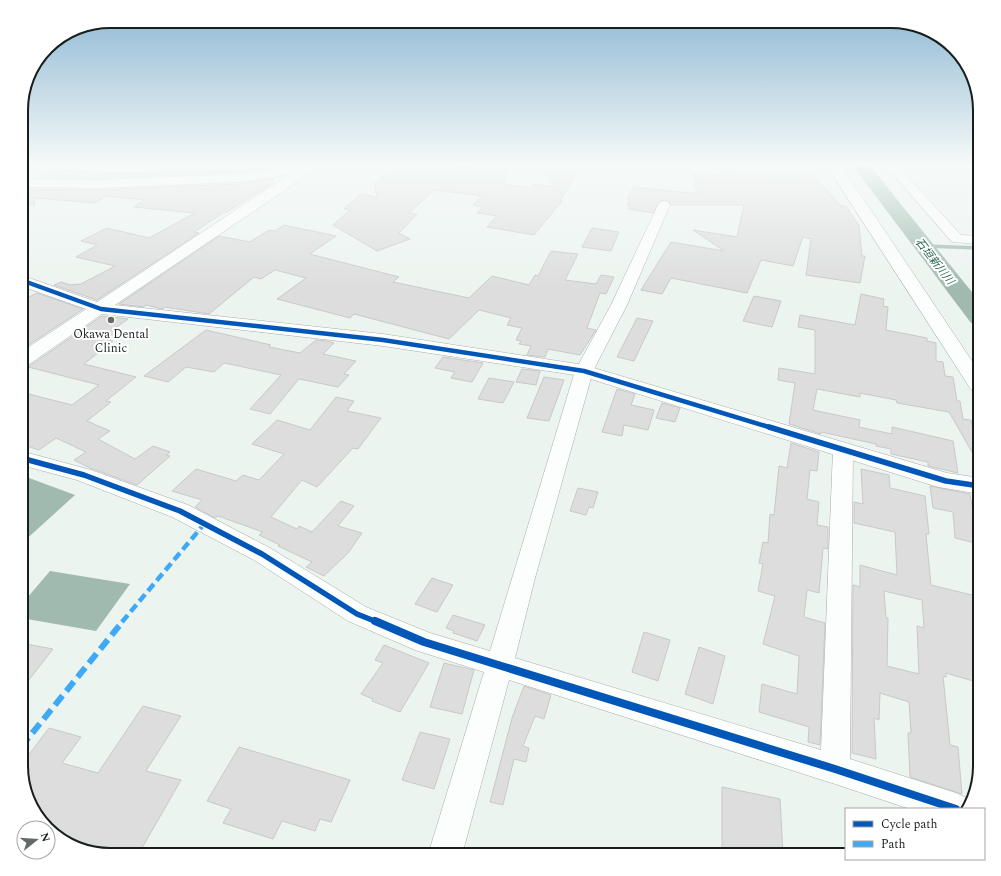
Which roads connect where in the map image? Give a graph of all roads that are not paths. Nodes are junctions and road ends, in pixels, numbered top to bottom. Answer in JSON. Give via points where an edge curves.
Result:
{"nodes":[{"id":1,"x":249,"y":207,"type":"edge"},
{"id":2,"x":663,"y":207,"type":"edge"},
{"id":3,"x":861,"y":207,"type":"edge"},
{"id":4,"x":928,"y":207,"type":"edge"},
{"id":5,"x":973,"y":240,"type":"edge"},
{"id":6,"x":965,"y":252,"type":"dead end"},
{"id":7,"x":973,"y":253,"type":"edge"},
{"id":8,"x":28,"y":283,"type":"edge"},
{"id":9,"x":101,"y":309,"type":"junction"},
{"id":10,"x":28,"y":356,"type":"edge"},
{"id":11,"x":584,"y":371,"type":"junction"},
{"id":12,"x":973,"y":377,"type":"edge"},
{"id":13,"x":843,"y":450,"type":"junction"},
{"id":14,"x":28,"y":460,"type":"edge"},
{"id":15,"x":973,"y":485,"type":"edge"},
{"id":16,"x":500,"y":666,"type":"junction"},
{"id":17,"x":834,"y":769,"type":"junction"},
{"id":18,"x":953,"y":808,"type":"edge"},
{"id":19,"x":447,"y":848,"type":"edge"}],
"edges":[{"from":1,"to":9,"type":"street"},
{"from":2,"to":11,"type":"street","via":[[619,305]]},
{"from":3,"to":12,"type":"street"},
{"from":4,"to":5,"type":"street","via":[[957,239]]},
{"from":6,"to":7,"type":"street"},
{"from":8,"to":9,"type":"street"},
{"from":9,"to":10,"type":"street"},
{"from":9,"to":11,"type":"street","via":[[383,340]]},
{"from":11,"to":13,"type":"street"},
{"from":11,"to":16,"type":"street"},
{"from":13,"to":15,"type":"street","via":[[946,481]]},
{"from":13,"to":17,"type":"street"},
{"from":14,"to":16,"type":"street","via":[[84,475],[180,512],[262,554],[357,614],[424,642]]},
{"from":16,"to":17,"type":"street"},
{"from":16,"to":19,"type":"street"},
{"from":17,"to":18,"type":"street"}]}
